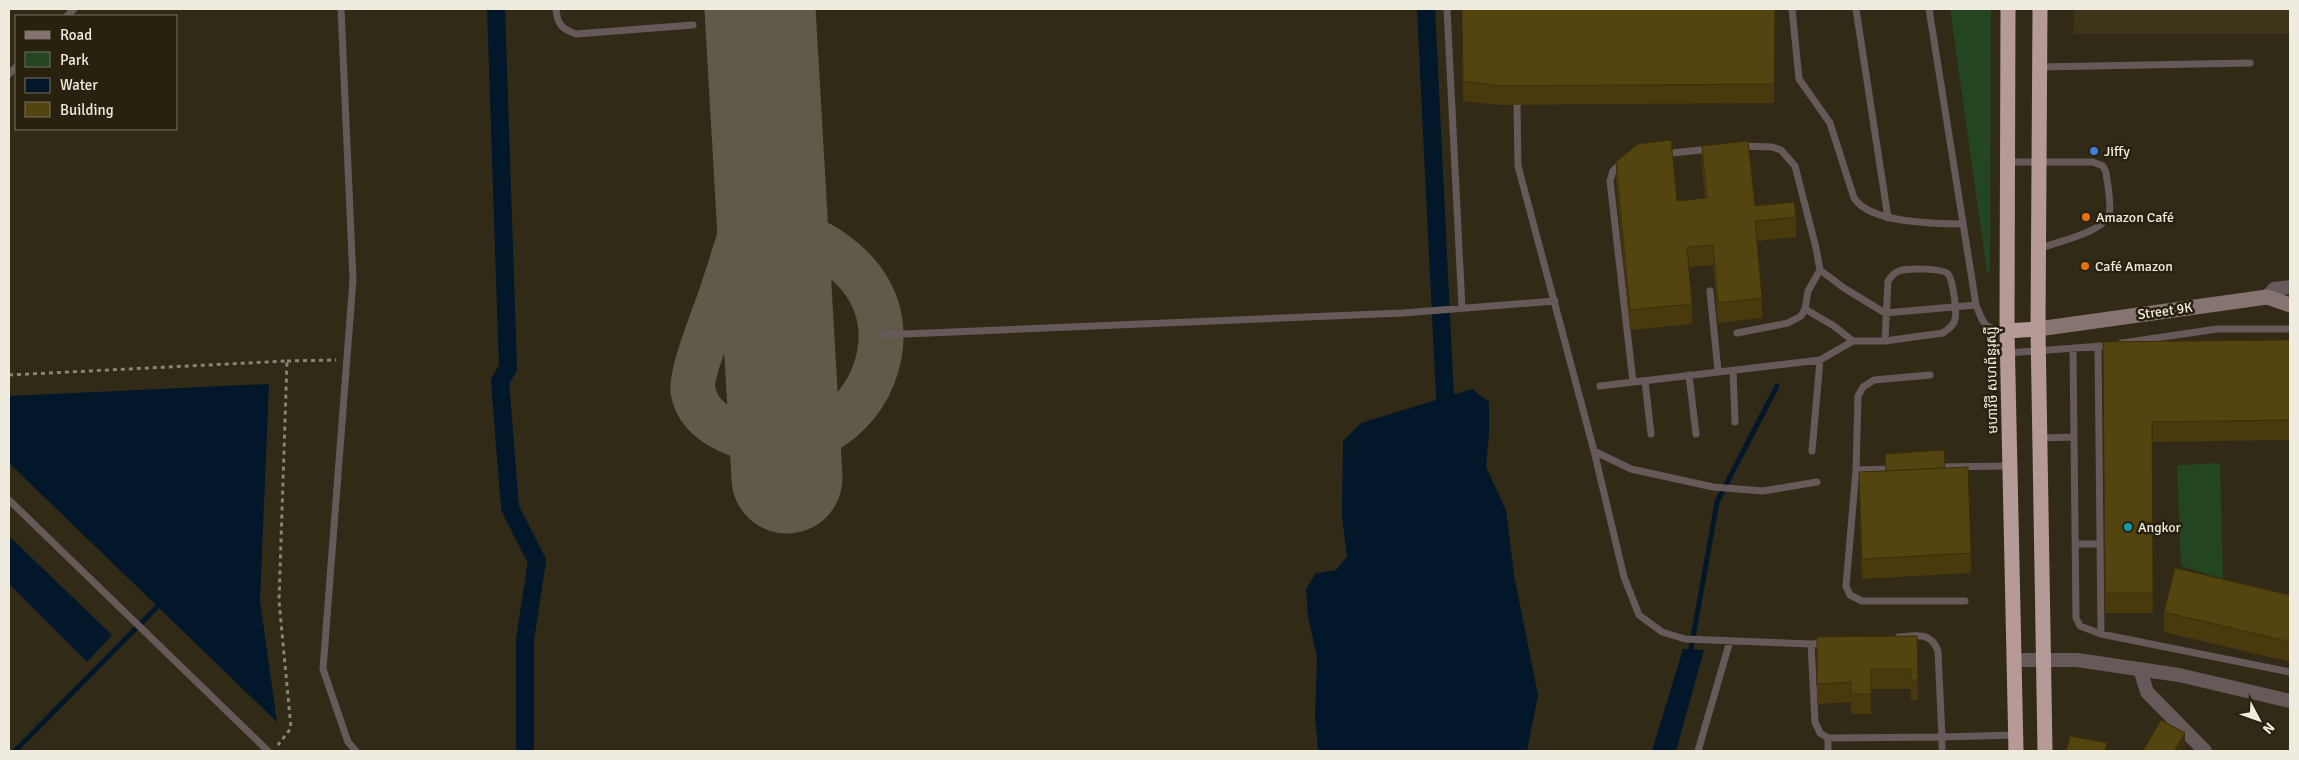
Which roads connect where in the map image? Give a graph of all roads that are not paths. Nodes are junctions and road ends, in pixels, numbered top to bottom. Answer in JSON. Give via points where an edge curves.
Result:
{"nodes":[{"id":1,"x":341,"y":9,"type":"edge"},
{"id":2,"x":556,"y":9,"type":"edge"},
{"id":3,"x":1447,"y":9,"type":"edge"},
{"id":4,"x":1792,"y":9,"type":"edge"},
{"id":5,"x":1856,"y":9,"type":"edge"},
{"id":6,"x":1929,"y":9,"type":"edge"},
{"id":7,"x":2008,"y":9,"type":"edge"},
{"id":8,"x":2040,"y":9,"type":"edge"},
{"id":9,"x":693,"y":25,"type":"dead end"},
{"id":10,"x":2250,"y":63,"type":"dead end"},
{"id":11,"x":2040,"y":66,"type":"junction"},
{"id":12,"x":1517,"y":105,"type":"dead end"},
{"id":13,"x":1732,"y":147,"type":"edge"},
{"id":14,"x":1722,"y":148,"type":"edge"},
{"id":15,"x":1654,"y":155,"type":"edge"},
{"id":16,"x":1626,"y":161,"type":"edge"},
{"id":17,"x":2040,"y":161,"type":"junction"},
{"id":18,"x":2007,"y":162,"type":"junction"},
{"id":19,"x":1888,"y":218,"type":"junction"},
{"id":20,"x":1963,"y":224,"type":"junction"},
{"id":21,"x":2038,"y":248,"type":"junction"},
{"id":22,"x":1820,"y":270,"type":"junction"},
{"id":23,"x":2290,"y":287,"type":"edge"},
{"id":24,"x":1710,"y":291,"type":"dead end"},
{"id":25,"x":2267,"y":297,"type":"junction"},
{"id":26,"x":1555,"y":301,"type":"junction"},
{"id":27,"x":1976,"y":305,"type":"junction"},
{"id":28,"x":2290,"y":305,"type":"edge"},
{"id":29,"x":1954,"y":307,"type":"junction"},
{"id":30,"x":1462,"y":308,"type":"junction"},
{"id":31,"x":1806,"y":309,"type":"junction"},
{"id":32,"x":1885,"y":313,"type":"junction"},
{"id":33,"x":2290,"y":329,"type":"edge"},
{"id":34,"x":2038,"y":330,"type":"junction"},
{"id":35,"x":2007,"y":331,"type":"junction"},
{"id":36,"x":1737,"y":333,"type":"dead end"},
{"id":37,"x":881,"y":335,"type":"dead end"},
{"id":38,"x":1853,"y":341,"type":"junction"},
{"id":39,"x":1885,"y":341,"type":"junction"},
{"id":40,"x":2118,"y":344,"type":"edge"},
{"id":41,"x":2108,"y":345,"type":"edge"},
{"id":42,"x":2098,"y":346,"type":"junction"},
{"id":43,"x":2073,"y":348,"type":"junction"},
{"id":44,"x":2039,"y":351,"type":"junction"},
{"id":45,"x":2007,"y":353,"type":"junction"},
{"id":46,"x":1820,"y":360,"type":"junction"},
{"id":47,"x":1718,"y":371,"type":"junction"},
{"id":48,"x":1733,"y":371,"type":"junction"},
{"id":49,"x":1688,"y":375,"type":"junction"},
{"id":50,"x":1930,"y":375,"type":"dead end"},
{"id":51,"x":1645,"y":381,"type":"junction"},
{"id":52,"x":1633,"y":382,"type":"junction"},
{"id":53,"x":1600,"y":386,"type":"dead end"},
{"id":54,"x":1735,"y":422,"type":"dead end"},
{"id":55,"x":1652,"y":434,"type":"dead end"},
{"id":56,"x":1696,"y":434,"type":"dead end"},
{"id":57,"x":2074,"y":437,"type":"junction"},
{"id":58,"x":2040,"y":438,"type":"junction"},
{"id":59,"x":1594,"y":451,"type":"junction"},
{"id":60,"x":1812,"y":451,"type":"dead end"},
{"id":61,"x":2009,"y":466,"type":"junction"},
{"id":62,"x":1931,"y":467,"type":"edge"},
{"id":63,"x":1903,"y":468,"type":"edge"},
{"id":64,"x":1856,"y":470,"type":"junction"},
{"id":65,"x":1817,"y":482,"type":"dead end"},
{"id":66,"x":9,"y":500,"type":"edge"},
{"id":67,"x":2075,"y":544,"type":"junction"},
{"id":68,"x":2100,"y":544,"type":"junction"},
{"id":69,"x":1965,"y":601,"type":"dead end"},
{"id":70,"x":2101,"y":634,"type":"junction"},
{"id":71,"x":1894,"y":637,"type":"edge"},
{"id":72,"x":1730,"y":641,"type":"junction"},
{"id":73,"x":1839,"y":642,"type":"edge"},
{"id":74,"x":1811,"y":644,"type":"junction"},
{"id":75,"x":2042,"y":659,"type":"junction"},
{"id":76,"x":2014,"y":660,"type":"junction"},
{"id":77,"x":2140,"y":669,"type":"junction"},
{"id":78,"x":2290,"y":672,"type":"edge"},
{"id":79,"x":2290,"y":701,"type":"edge"},
{"id":80,"x":2016,"y":735,"type":"junction"},
{"id":81,"x":1942,"y":737,"type":"junction"},
{"id":82,"x":1828,"y":738,"type":"junction"},
{"id":83,"x":268,"y":751,"type":"edge"},
{"id":84,"x":356,"y":751,"type":"edge"},
{"id":85,"x":1698,"y":751,"type":"edge"},
{"id":86,"x":1828,"y":751,"type":"edge"},
{"id":87,"x":1942,"y":751,"type":"edge"},
{"id":88,"x":2016,"y":751,"type":"edge"},
{"id":89,"x":2045,"y":751,"type":"edge"},
{"id":90,"x":2206,"y":751,"type":"edge"}],
"edges":[{"from":1,"to":84,"type":"lane","via":[[353,280],[323,669],[348,742]]},
{"from":2,"to":9,"type":"lane","via":[[563,29],[576,34]]},
{"from":3,"to":30,"type":"lane"},
{"from":4,"to":19,"type":"lane","via":[[1800,79],[1830,123],[1854,198],[1864,209]]},
{"from":5,"to":19,"type":"lane"},
{"from":6,"to":20,"type":"lane"},
{"from":7,"to":18,"type":"highway","name":"មហាវិថី សហព័ន្ធរុស្ស៊ី"},
{"from":8,"to":11,"type":"highway"},
{"from":10,"to":11,"type":"lane"},
{"from":11,"to":17,"type":"highway"},
{"from":12,"to":26,"type":"lane","via":[[1518,166]]},
{"from":13,"to":22,"type":"lane","via":[[1772,147],[1781,150],[1795,166]]},
{"from":14,"to":15,"type":"lane"},
{"from":16,"to":52,"type":"lane","via":[[1613,171],[1610,182]]},
{"from":17,"to":18,"type":"lane"},
{"from":17,"to":21,"type":"highway"},
{"from":17,"to":21,"type":"lane","via":[[2093,162],[2103,166],[2110,213],[2096,229]]},
{"from":18,"to":35,"type":"highway","name":"មហាវិថី សហព័ន្ធរុស្ស៊ី"},
{"from":19,"to":20,"type":"lane"},
{"from":20,"to":27,"type":"lane"},
{"from":21,"to":34,"type":"highway"},
{"from":22,"to":31,"type":"lane","via":[[1808,291]]},
{"from":22,"to":32,"type":"lane"},
{"from":23,"to":25,"type":"street","via":[[2274,289]]},
{"from":24,"to":47,"type":"lane"},
{"from":25,"to":28,"type":"street","name":"Street 9K"},
{"from":25,"to":34,"type":"street","name":"Street 9K"},
{"from":26,"to":30,"type":"lane"},
{"from":26,"to":59,"type":"lane"},
{"from":27,"to":29,"type":"lane"},
{"from":27,"to":35,"type":"lane","via":[[1986,327]]},
{"from":29,"to":32,"type":"lane"},
{"from":29,"to":32,"type":"lane","via":[[1952,282],[1947,273],[1940,270],[1900,270],[1888,281]]},
{"from":29,"to":39,"type":"lane","via":[[1955,319],[1943,333]]},
{"from":30,"to":37,"type":"lane"},
{"from":31,"to":36,"type":"lane","via":[[1788,323]]},
{"from":31,"to":38,"type":"lane"},
{"from":32,"to":39,"type":"lane"},
{"from":33,"to":40,"type":"lane","via":[[2217,329]]},
{"from":34,"to":35,"type":"highway"},
{"from":34,"to":44,"type":"highway"},
{"from":35,"to":45,"type":"highway","name":"មហាវិថី សហព័ន្ធរុស្ស៊ី"},
{"from":38,"to":39,"type":"lane"},
{"from":38,"to":46,"type":"lane"},
{"from":41,"to":42,"type":"lane"},
{"from":42,"to":43,"type":"lane"},
{"from":42,"to":68,"type":"lane"},
{"from":43,"to":44,"type":"lane"},
{"from":43,"to":57,"type":"lane"},
{"from":44,"to":45,"type":"lane"},
{"from":44,"to":58,"type":"highway"},
{"from":45,"to":61,"type":"highway","name":"មហាវិថី សហព័ន្ធរុស្ស៊ី"},
{"from":46,"to":48,"type":"lane"},
{"from":46,"to":60,"type":"lane"},
{"from":47,"to":48,"type":"lane"},
{"from":47,"to":49,"type":"lane"},
{"from":48,"to":54,"type":"lane"},
{"from":49,"to":51,"type":"lane"},
{"from":49,"to":56,"type":"lane"},
{"from":50,"to":64,"type":"lane","via":[[1874,380],[1863,387],[1858,396]]},
{"from":51,"to":52,"type":"lane"},
{"from":51,"to":55,"type":"lane"},
{"from":52,"to":53,"type":"lane"},
{"from":57,"to":58,"type":"lane"},
{"from":57,"to":67,"type":"lane"},
{"from":58,"to":75,"type":"highway"},
{"from":59,"to":65,"type":"lane","via":[[1631,469],[1738,491],[1763,491]]},
{"from":59,"to":72,"type":"lane","via":[[1624,577],[1640,615],[1662,632],[1685,639]]},
{"from":61,"to":62,"type":"lane"},
{"from":61,"to":76,"type":"highway","name":"មហាវិថី សហព័ន្ធរុស្ស៊ី"},
{"from":63,"to":64,"type":"lane"},
{"from":64,"to":69,"type":"lane","via":[[1846,586],[1850,595],[1862,601]]},
{"from":66,"to":83,"type":"lane"},
{"from":67,"to":68,"type":"lane"},
{"from":67,"to":70,"type":"lane","via":[[2076,618],[2080,626]]},
{"from":68,"to":70,"type":"lane"},
{"from":70,"to":78,"type":"lane"},
{"from":71,"to":81,"type":"lane","via":[[1921,635],[1935,643]]},
{"from":72,"to":74,"type":"lane"},
{"from":72,"to":85,"type":"lane"},
{"from":73,"to":74,"type":"lane"},
{"from":74,"to":82,"type":"lane","via":[[1815,722],[1820,733]]},
{"from":75,"to":76,"type":"street"},
{"from":75,"to":77,"type":"street"},
{"from":75,"to":89,"type":"highway"},
{"from":76,"to":80,"type":"highway","name":"មហាវិថី សហព័ន្ធរុស្ស៊ី"},
{"from":77,"to":79,"type":"street"},
{"from":77,"to":90,"type":"street","via":[[2147,692]]},
{"from":80,"to":81,"type":"lane"},
{"from":80,"to":88,"type":"highway","name":"មហាវិថី សហព័ន្ធរុស្ស៊ី"},
{"from":81,"to":82,"type":"lane"},
{"from":81,"to":87,"type":"lane"},
{"from":82,"to":86,"type":"lane"}]}
